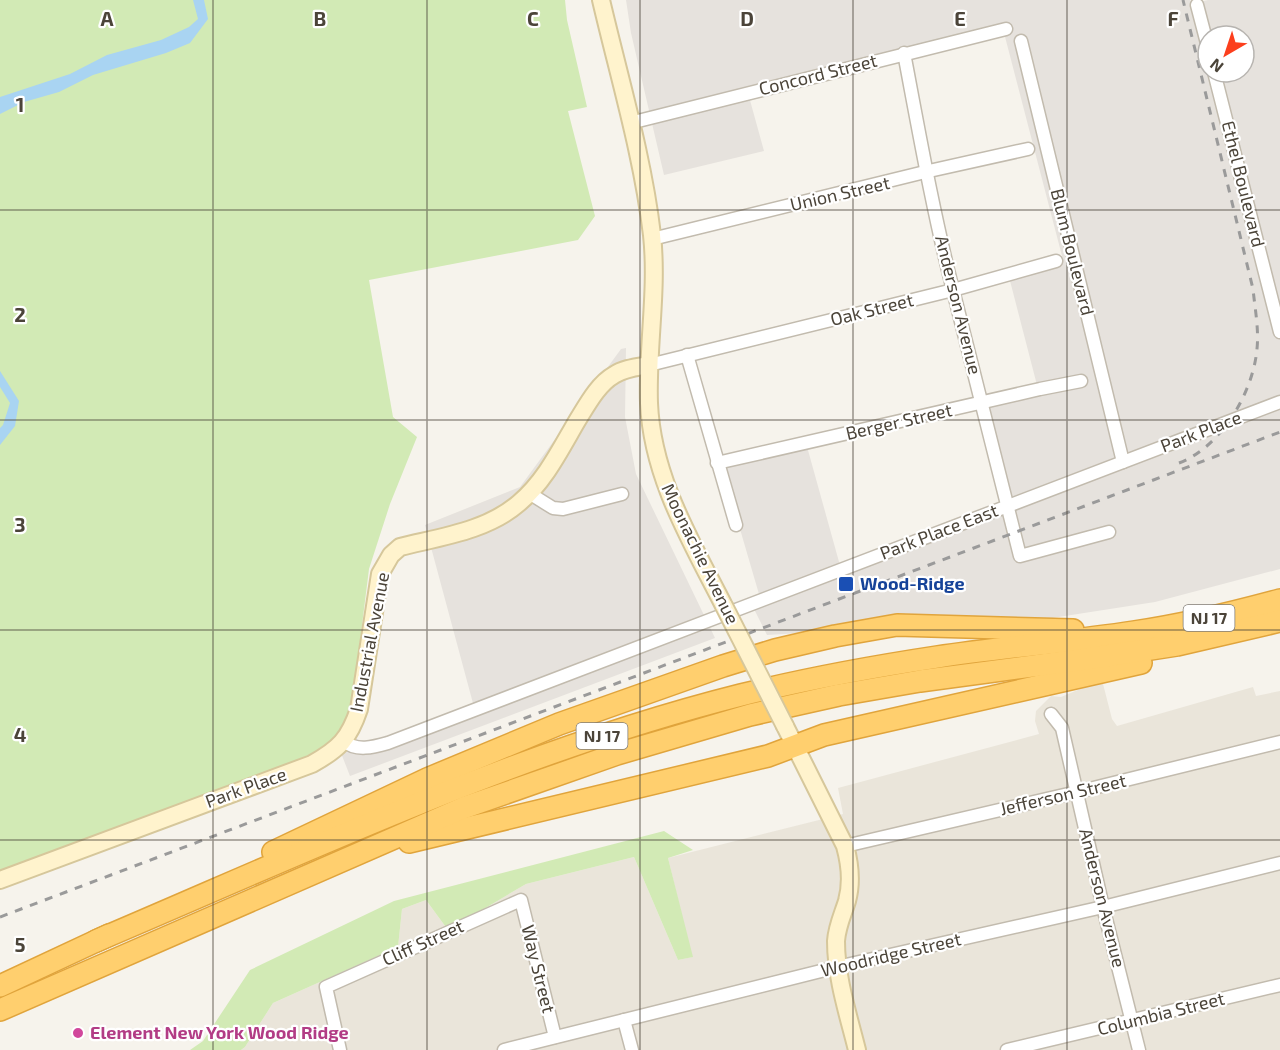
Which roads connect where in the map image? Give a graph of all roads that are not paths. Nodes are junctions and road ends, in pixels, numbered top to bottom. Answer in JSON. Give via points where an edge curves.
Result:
{"nodes":[{"id":1,"x":601,"y":0,"type":"edge"},
{"id":2,"x":1197,"y":5,"type":"dead end"},
{"id":3,"x":1202,"y":24,"type":"edge"},
{"id":4,"x":1006,"y":28,"type":"dead end"},
{"id":5,"x":1021,"y":41,"type":"dead end"},
{"id":6,"x":904,"y":53,"type":"junction"},
{"id":7,"x":1217,"y":84,"type":"edge"},
{"id":8,"x":630,"y":123,"type":"junction"},
{"id":9,"x":1028,"y":149,"type":"dead end"},
{"id":10,"x":927,"y":173,"type":"junction"},
{"id":11,"x":652,"y":238,"type":"junction"},
{"id":12,"x":1056,"y":261,"type":"dead end"},
{"id":13,"x":952,"y":290,"type":"junction"},
{"id":14,"x":1280,"y":332,"type":"edge"},
{"id":15,"x":687,"y":355,"type":"junction"},
{"id":16,"x":649,"y":364,"type":"junction"},
{"id":17,"x":1082,"y":381,"type":"dead end"},
{"id":18,"x":1280,"y":402,"type":"edge"},
{"id":19,"x":983,"y":403,"type":"junction"},
{"id":20,"x":1123,"y":462,"type":"junction"},
{"id":21,"x":717,"y":463,"type":"junction"},
{"id":22,"x":529,"y":493,"type":"junction"},
{"id":23,"x":622,"y":494,"type":"dead end"},
{"id":24,"x":1008,"y":506,"type":"junction"},
{"id":25,"x":736,"y":525,"type":"dead end"},
{"id":26,"x":1109,"y":532,"type":"dead end"},
{"id":27,"x":1280,"y":600,"type":"edge"},
{"id":28,"x":1280,"y":621,"type":"edge"},
{"id":29,"x":1136,"y":632,"type":"junction"},
{"id":30,"x":750,"y":657,"type":"junction"},
{"id":31,"x":1051,"y":714,"type":"dead end"},
{"id":32,"x":344,"y":741,"type":"junction"},
{"id":33,"x":1280,"y":742,"type":"edge"},
{"id":34,"x":794,"y":746,"type":"junction"},
{"id":35,"x":1077,"y":792,"type":"junction"},
{"id":36,"x":390,"y":841,"type":"junction"},
{"id":37,"x":845,"y":846,"type":"junction"},
{"id":38,"x":1280,"y":863,"type":"edge"},
{"id":39,"x":0,"y":879,"type":"edge"},
{"id":40,"x":521,"y":900,"type":"joint"},
{"id":41,"x":1103,"y":908,"type":"junction"},
{"id":42,"x":96,"y":941,"type":"junction"},
{"id":43,"x":837,"y":967,"type":"junction"},
{"id":44,"x":1280,"y":985,"type":"edge"},
{"id":45,"x":0,"y":986,"type":"edge"},
{"id":46,"x":0,"y":1010,"type":"edge"},
{"id":47,"x":624,"y":1020,"type":"junction"},
{"id":48,"x":1132,"y":1022,"type":"junction"},
{"id":49,"x":555,"y":1037,"type":"junction"},
{"id":50,"x":340,"y":1050,"type":"edge"},
{"id":51,"x":504,"y":1050,"type":"edge"},
{"id":52,"x":632,"y":1050,"type":"edge"},
{"id":53,"x":857,"y":1050,"type":"edge"},
{"id":54,"x":1007,"y":1050,"type":"edge"},
{"id":55,"x":1139,"y":1050,"type":"edge"}],
"edges":[{"from":1,"to":8,"type":"main road","name":"Moonachie Avenue"},
{"from":2,"to":3,"type":"street"},
{"from":4,"to":6,"type":"street","name":"Concord Street"},
{"from":5,"to":20,"type":"street","name":"Blum Boulevard"},
{"from":6,"to":8,"type":"street","name":"Concord Street"},
{"from":6,"to":10,"type":"street","name":"Anderson Avenue"},
{"from":7,"to":14,"type":"street","name":"Ethel Boulevard"},
{"from":8,"to":11,"type":"main road","name":"Moonachie Avenue"},
{"from":9,"to":10,"type":"street","name":"Union Street"},
{"from":10,"to":11,"type":"street","name":"Union Street"},
{"from":10,"to":13,"type":"street","name":"Anderson Avenue"},
{"from":11,"to":16,"type":"main road","name":"Moonachie Avenue"},
{"from":12,"to":13,"type":"street","name":"Oak Street"},
{"from":13,"to":15,"type":"street","name":"Oak Street"},
{"from":13,"to":19,"type":"street","name":"Anderson Avenue"},
{"from":15,"to":16,"type":"street","name":"Oak Street"},
{"from":15,"to":21,"type":"street"},
{"from":16,"to":22,"type":"main road","name":"Industrial Avenue","via":[[620,372],[604,383]]},
{"from":16,"to":30,"type":"main road","name":"Moonachie Avenue","bridge":true,"via":[[651,425],[665,483]]},
{"from":17,"to":19,"type":"street","name":"Berger Street"},
{"from":18,"to":20,"type":"street","name":"Park Place"},
{"from":19,"to":21,"type":"street","name":"Berger Street"},
{"from":19,"to":24,"type":"street","name":"Anderson Avenue"},
{"from":20,"to":24,"type":"street","name":"Park Place East"},
{"from":21,"to":25,"type":"street"},
{"from":22,"to":23,"type":"street","via":[[553,508],[563,509]]},
{"from":22,"to":32,"type":"main road","name":"Industrial Avenue","via":[[492,521],[400,547],[391,555],[380,574],[359,709]]},
{"from":24,"to":26,"type":"street","name":"Anderson Avenue","via":[[1020,556]]},
{"from":24,"to":32,"type":"street","name":"Park Place East","via":[[382,745],[356,747]]},
{"from":27,"to":29,"type":"highway","number":"NJ 17"},
{"from":28,"to":34,"type":"highway","via":[[1175,655],[824,735]]},
{"from":28,"to":36,"type":"highway","number":"NJ 17","via":[[1177,645],[920,681],[750,715],[551,776]]},
{"from":29,"to":30,"type":"highway","via":[[897,626],[835,636]]},
{"from":29,"to":42,"type":"highway","number":"NJ 17","via":[[832,674],[676,713],[439,795]]},
{"from":30,"to":34,"type":"main road","name":"Moonachie Avenue","bridge":true},
{"from":30,"to":42,"type":"highway","via":[[559,724],[427,779]]},
{"from":31,"to":35,"type":"street","name":"Anderson Avenue","via":[[1062,728]]},
{"from":32,"to":39,"type":"main road","name":"Park Place","via":[[312,764]]},
{"from":33,"to":35,"type":"street","name":"Jefferson Street"},
{"from":34,"to":36,"type":"highway","via":[[768,756],[417,841]]},
{"from":34,"to":37,"type":"main road","name":"Moonachie Avenue"},
{"from":35,"to":37,"type":"street","name":"Jefferson Street"},
{"from":35,"to":41,"type":"street","name":"Anderson Avenue"},
{"from":36,"to":46,"type":"highway","number":"NJ 17"},
{"from":37,"to":43,"type":"main road","name":"Moonachie Avenue","via":[[850,886],[837,932]]},
{"from":38,"to":41,"type":"street","name":"Woodridge Street"},
{"from":40,"to":49,"type":"street","name":"Way Street"},
{"from":40,"to":50,"type":"street","name":"Cliff Street","via":[[326,987]]},
{"from":41,"to":43,"type":"street","name":"Woodridge Street"},
{"from":41,"to":48,"type":"street","name":"Anderson Avenue"},
{"from":42,"to":45,"type":"highway","number":"NJ 17"},
{"from":43,"to":47,"type":"street","name":"Woodridge Street"},
{"from":43,"to":53,"type":"main road","name":"Moonachie Avenue"},
{"from":44,"to":48,"type":"street","name":"Columbia Street"},
{"from":47,"to":49,"type":"street","name":"Woodridge Street"},
{"from":47,"to":52,"type":"street"},
{"from":48,"to":54,"type":"street","name":"Columbia Street"},
{"from":48,"to":55,"type":"street","name":"Anderson Avenue"},
{"from":49,"to":51,"type":"street","name":"Woodridge Street"}]}
